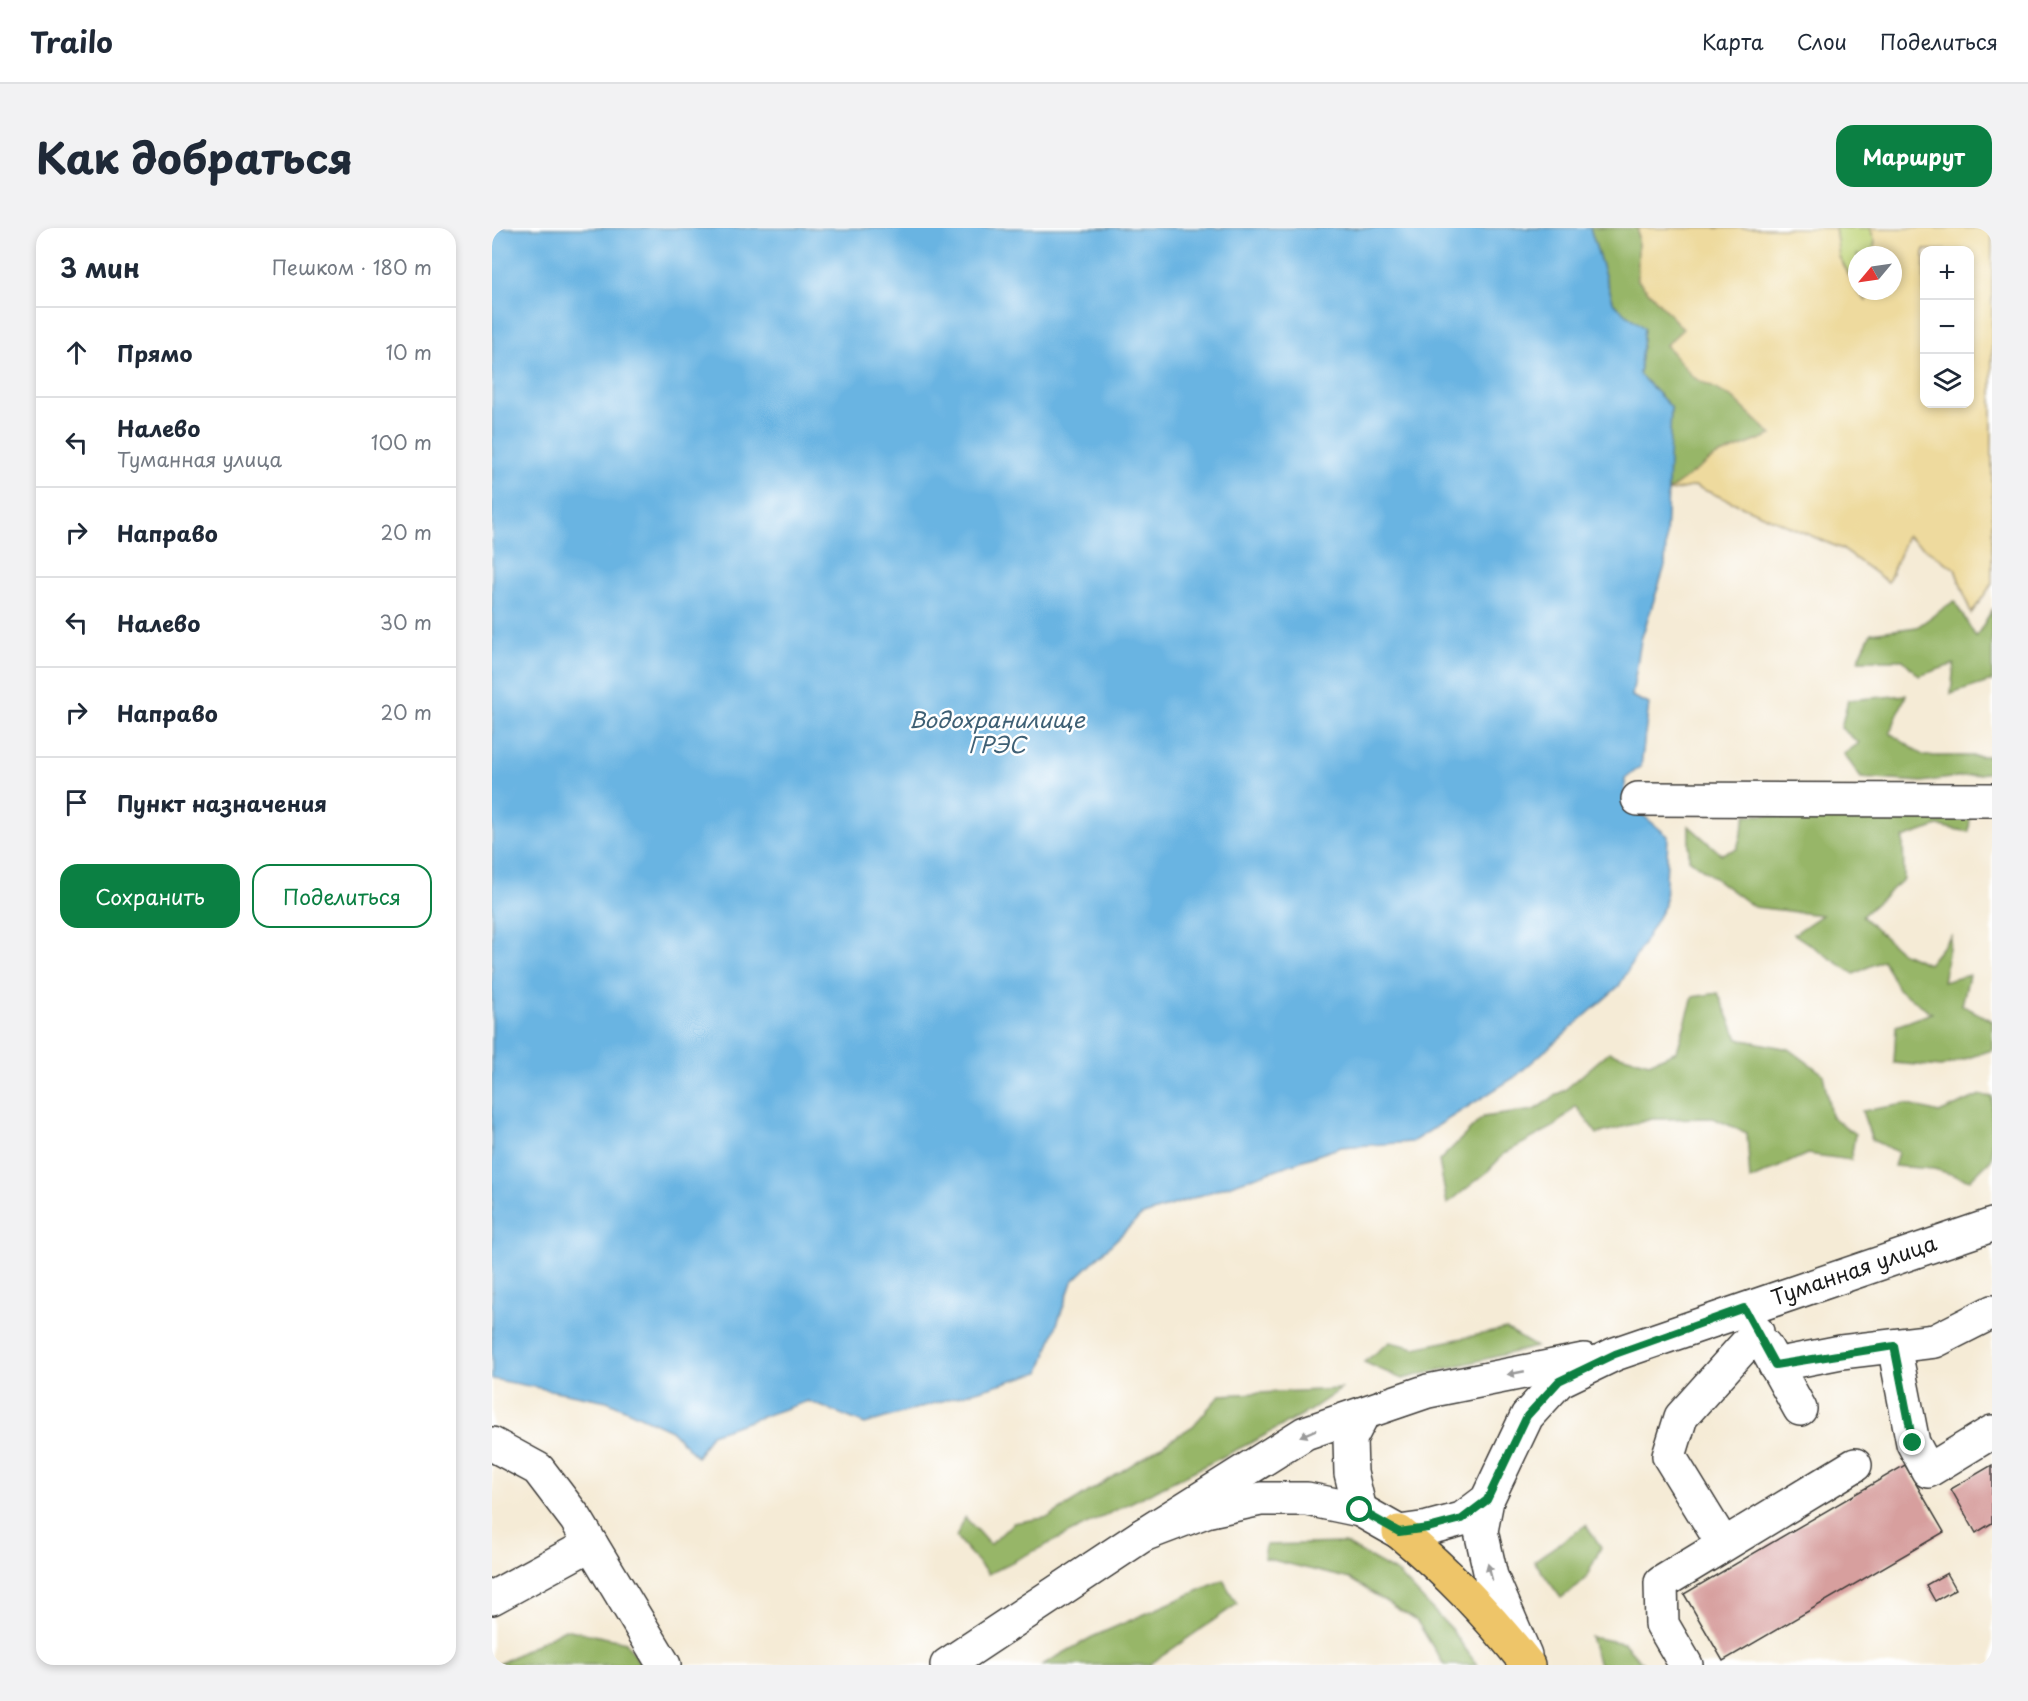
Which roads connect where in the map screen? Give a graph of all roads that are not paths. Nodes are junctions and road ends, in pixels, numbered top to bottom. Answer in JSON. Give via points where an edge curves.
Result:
{"nodes":[{"id":1,"x":1638,"y":799,"type":"dead end"},
{"id":2,"x":1992,"y":800,"type":"edge"},
{"id":3,"x":1992,"y":1225,"type":"edge"},
{"id":4,"x":1992,"y":1312,"type":"edge"},
{"id":5,"x":1750,"y":1320,"type":"junction"},
{"id":6,"x":1894,"y":1346,"type":"junction"},
{"id":7,"x":1615,"y":1354,"type":"junction"},
{"id":8,"x":1775,"y":1365,"type":"junction"},
{"id":9,"x":1800,"y":1410,"type":"dead end"},
{"id":10,"x":1363,"y":1414,"type":"junction"},
{"id":11,"x":1992,"y":1432,"type":"edge"},
{"id":12,"x":492,"y":1444,"type":"edge"},
{"id":13,"x":1855,"y":1465,"type":"dead end"},
{"id":14,"x":1487,"y":1500,"type":"junction"},
{"id":15,"x":1360,"y":1510,"type":"junction"},
{"id":16,"x":1399,"y":1532,"type":"junction"},
{"id":17,"x":1143,"y":1534,"type":"junction"},
{"id":18,"x":591,"y":1544,"type":"junction"},
{"id":19,"x":1723,"y":1544,"type":"junction"},
{"id":20,"x":492,"y":1598,"type":"edge"},
{"id":21,"x":664,"y":1665,"type":"edge"},
{"id":22,"x":948,"y":1665,"type":"edge"},
{"id":23,"x":1528,"y":1665,"type":"edge"},
{"id":24,"x":1686,"y":1665,"type":"edge"}],
"edges":[{"from":1,"to":2,"type":"street"},
{"from":3,"to":5,"type":"street","name":"Туманная улица"},
{"from":4,"to":6,"type":"street","via":[[1935,1341]]},
{"from":5,"to":7,"type":"street","name":"Туманная улица"},
{"from":5,"to":8,"type":"street"},
{"from":5,"to":19,"type":"street","via":[[1681,1417],[1670,1456]]},
{"from":6,"to":8,"type":"street"},
{"from":6,"to":11,"type":"street","via":[[1913,1443],[1928,1471]]},
{"from":7,"to":10,"type":"street","name":"Туманная улица","one_way":true,"via":[[1428,1391]]},
{"from":7,"to":14,"type":"street","name":"Туманная улица","via":[[1559,1381],[1527,1416]]},
{"from":8,"to":9,"type":"street"},
{"from":10,"to":15,"type":"street","via":[[1350,1439],[1351,1473]]},
{"from":10,"to":17,"type":"street","name":"Туманная улица","one_way":true,"via":[[1305,1433]]},
{"from":12,"to":18,"type":"street","via":[[538,1469]]},
{"from":13,"to":19,"type":"street"},
{"from":14,"to":16,"type":"street","name":"Туманная улица","via":[[1462,1519]]},
{"from":23,"to":14,"type":"street","one_way":true,"via":[[1491,1576],[1481,1531]]},
{"from":15,"to":16,"type":"street"},
{"from":15,"to":17,"type":"street","via":[[1307,1499],[1261,1499],[1206,1511]]},
{"from":16,"to":23,"type":"main road","via":[[1443,1568],[1484,1610]]},
{"from":17,"to":22,"type":"street"},
{"from":18,"to":20,"type":"street"},
{"from":18,"to":21,"type":"street"},
{"from":19,"to":24,"type":"street","via":[[1661,1583],[1662,1624]]}]}
